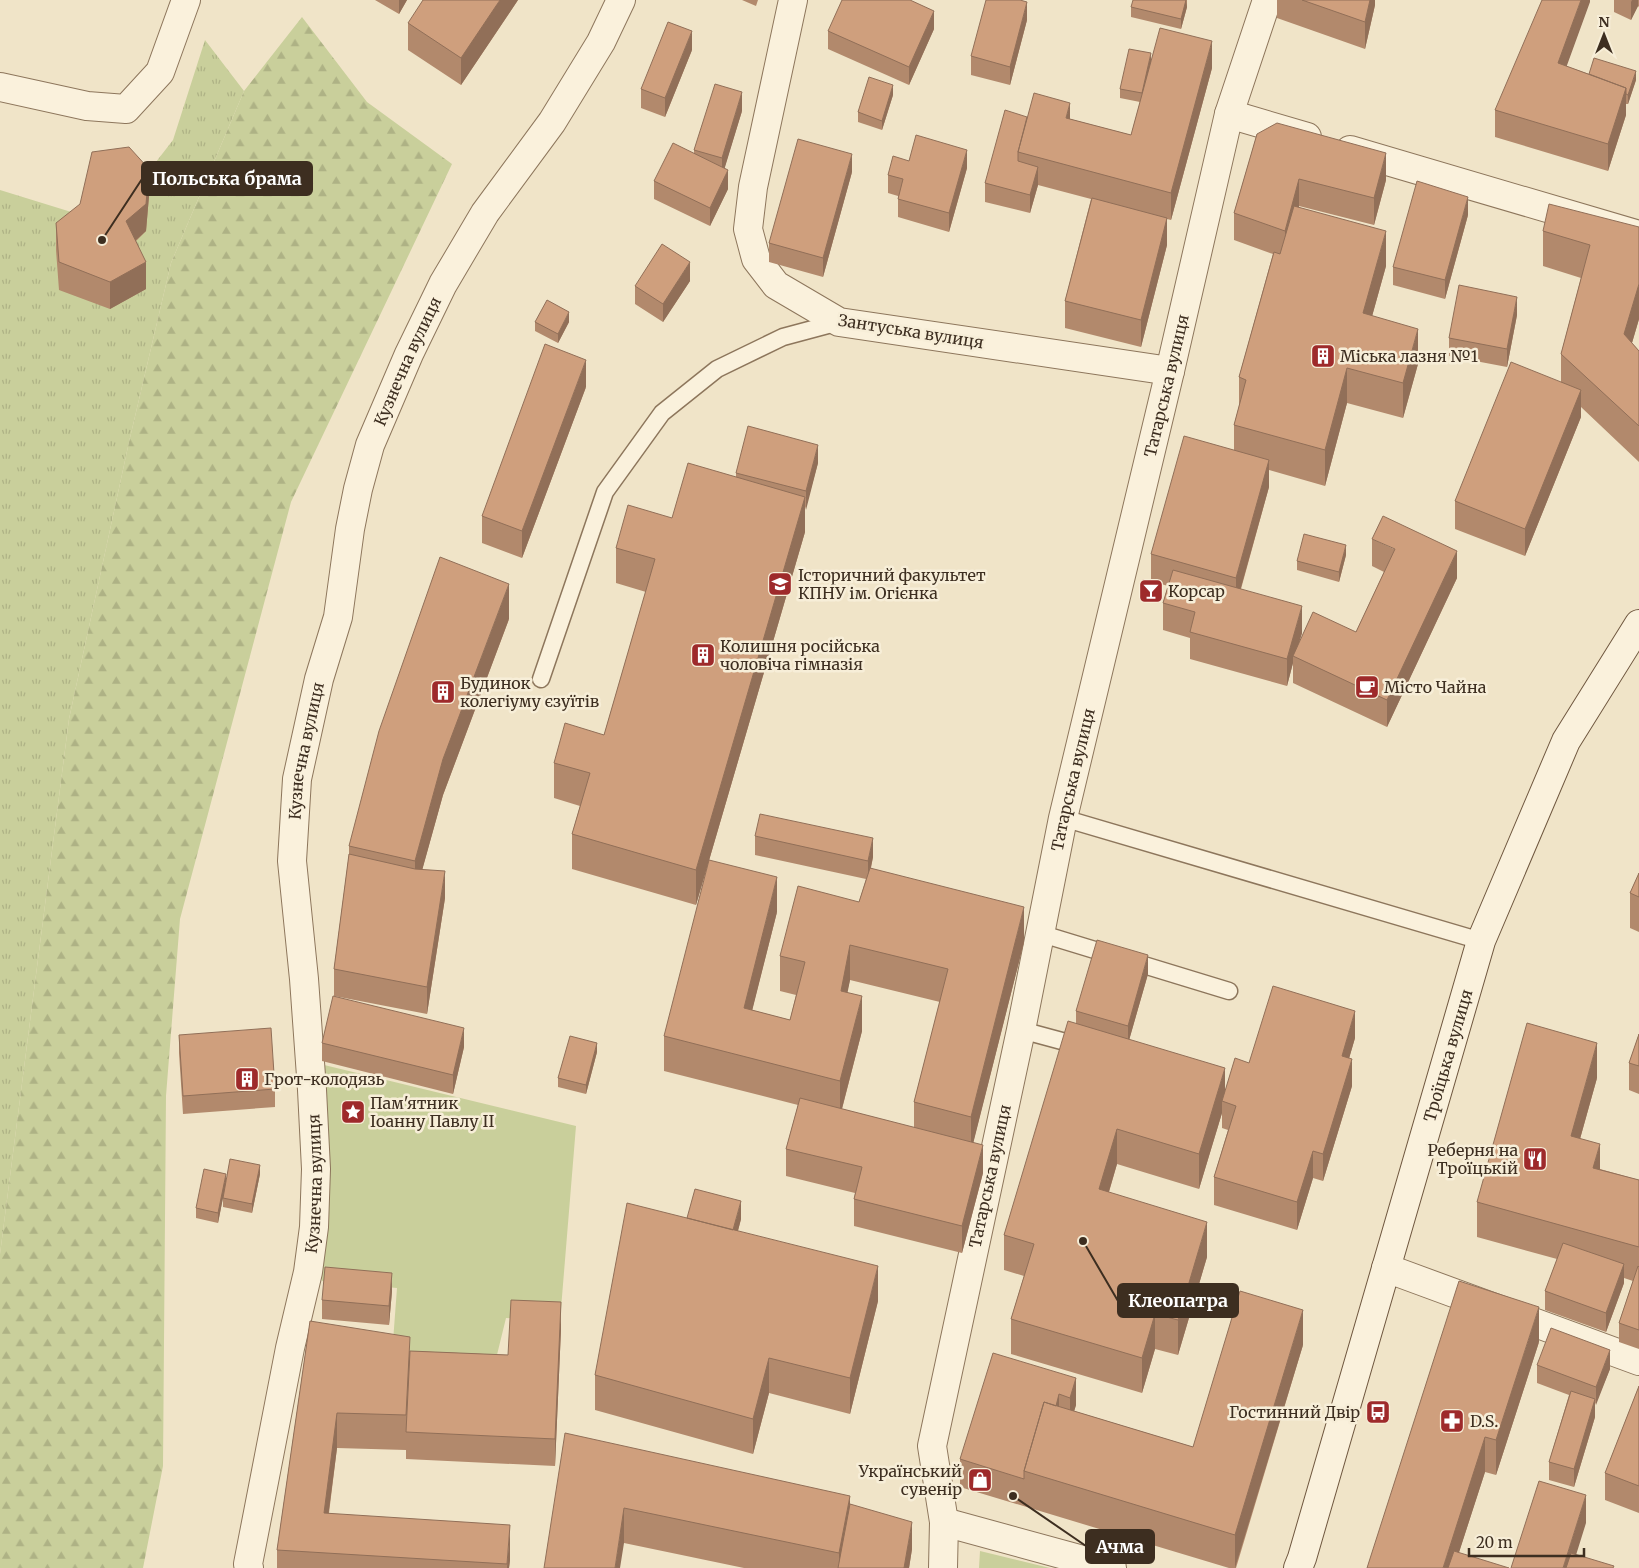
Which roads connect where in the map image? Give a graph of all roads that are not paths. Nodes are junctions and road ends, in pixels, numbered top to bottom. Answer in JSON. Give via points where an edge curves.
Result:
{"nodes":[{"id":1,"x":186,"y":0,"type":"edge"},
{"id":2,"x":621,"y":0,"type":"edge"},
{"id":3,"x":793,"y":0,"type":"edge"},
{"id":4,"x":1267,"y":0,"type":"edge"},
{"id":5,"x":0,"y":87,"type":"edge"},
{"id":6,"x":1229,"y":114,"type":"junction"},
{"id":7,"x":1639,"y":235,"type":"edge"},
{"id":8,"x":840,"y":322,"type":"junction"},
{"id":9,"x":1170,"y":371,"type":"junction"},
{"id":10,"x":1639,"y":624,"type":"edge"},
{"id":11,"x":541,"y":679,"type":"dead end"},
{"id":12,"x":1063,"y":818,"type":"junction"},
{"id":13,"x":1039,"y":933,"type":"junction"},
{"id":14,"x":1481,"y":941,"type":"junction"},
{"id":15,"x":1229,"y":991,"type":"dead end"},
{"id":16,"x":1021,"y":1030,"type":"junction"},
{"id":17,"x":1103,"y":1052,"type":"edge"},
{"id":18,"x":1386,"y":1268,"type":"junction"},
{"id":19,"x":1639,"y":1361,"type":"edge"},
{"id":20,"x":944,"y":1522,"type":"junction"},
{"id":21,"x":249,"y":1568,"type":"edge"},
{"id":22,"x":943,"y":1568,"type":"edge"},
{"id":23,"x":1112,"y":1568,"type":"edge"},
{"id":24,"x":1298,"y":1568,"type":"edge"}],
"edges":[{"from":1,"to":5,"type":"street","via":[[160,72],[126,109],[87,106]]},
{"from":2,"to":21,"type":"street","name":"Кузнечна вулиця","via":[[601,42],[552,122],[485,213],[443,284],[370,445],[358,489],[338,617],[319,678],[298,778],[292,860],[312,1090],[316,1169],[314,1227],[308,1272],[290,1348]]},
{"from":3,"to":8,"type":"street","name":"Зантуська вулиця","via":[[753,187],[748,229],[756,260],[776,285]]},
{"from":4,"to":6,"type":"street","name":"Татарська вулиця"},
{"from":6,"to":7,"type":"street"},
{"from":6,"to":9,"type":"street","name":"Татарська вулиця"},
{"from":8,"to":9,"type":"street","name":"Зантуська вулиця"},
{"from":8,"to":11,"type":"lane","via":[[783,337],[717,369],[662,413],[605,492]]},
{"from":9,"to":12,"type":"street","name":"Татарська вулиця"},
{"from":10,"to":14,"type":"street","name":"Троїцька вулиця","via":[[1566,741]]},
{"from":12,"to":13,"type":"street","name":"Татарська вулиця"},
{"from":12,"to":14,"type":"lane"},
{"from":13,"to":15,"type":"lane"},
{"from":13,"to":16,"type":"street","name":"Татарська вулиця"},
{"from":14,"to":18,"type":"street","name":"Троїцька вулиця"},
{"from":16,"to":17,"type":"lane"},
{"from":16,"to":20,"type":"street","name":"Татарська вулиця","via":[[932,1446]]},
{"from":18,"to":19,"type":"street"},
{"from":18,"to":24,"type":"street","name":"Троїцька вулиця"},
{"from":20,"to":22,"type":"street","name":"Татарська вулиця"},
{"from":20,"to":23,"type":"street"}]}
